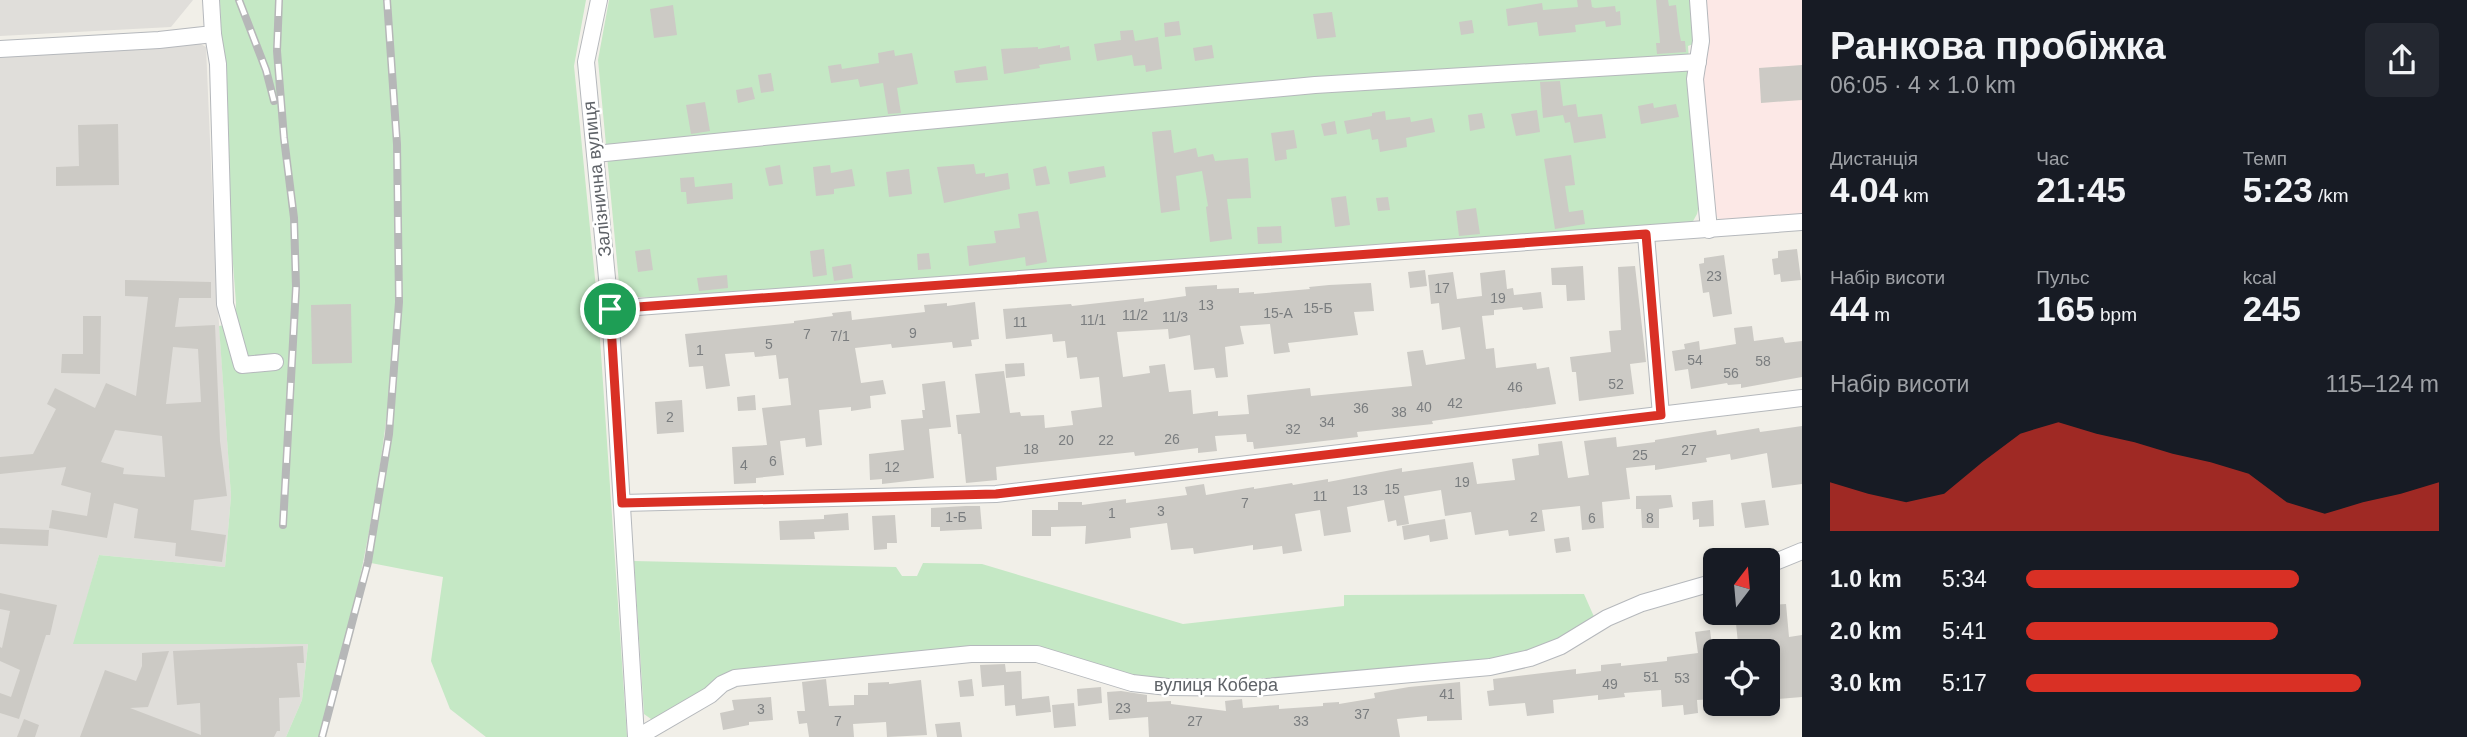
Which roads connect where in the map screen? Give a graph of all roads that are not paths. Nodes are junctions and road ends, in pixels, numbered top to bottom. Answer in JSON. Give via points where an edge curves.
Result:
{"nodes":[{"id":1,"x":211,"y":0,"type":"edge"},
{"id":2,"x":600,"y":0,"type":"edge"},
{"id":3,"x":1699,"y":0,"type":"edge"},
{"id":4,"x":213,"y":34,"type":"junction"},
{"id":5,"x":0,"y":49,"type":"edge"},
{"id":6,"x":1698,"y":62,"type":"junction"},
{"id":7,"x":595,"y":154,"type":"junction"},
{"id":8,"x":1802,"y":222,"type":"edge"},
{"id":9,"x":1709,"y":230,"type":"junction"},
{"id":10,"x":1646,"y":234,"type":"junction"},
{"id":11,"x":610,"y":309,"type":"junction"},
{"id":12,"x":275,"y":362,"type":"dead end"},
{"id":13,"x":1802,"y":398,"type":"edge"},
{"id":14,"x":1661,"y":415,"type":"junction"},
{"id":15,"x":622,"y":503,"type":"junction"},
{"id":16,"x":1802,"y":551,"type":"edge"},
{"id":17,"x":1780,"y":560,"type":"edge"},
{"id":18,"x":1703,"y":585,"type":"edge"},
{"id":19,"x":637,"y":737,"type":"edge"}],
"edges":[{"from":1,"to":4,"type":"street"},
{"from":2,"to":7,"type":"street","name":"Залізнична вулиця","via":[[586,62]]},
{"from":3,"to":6,"type":"street"},
{"from":4,"to":5,"type":"street"},
{"from":4,"to":12,"type":"street","via":[[218,64],[225,304],[242,365]]},
{"from":6,"to":7,"type":"street","via":[[1315,85]]},
{"from":6,"to":9,"type":"street","via":[[1695,79]]},
{"from":7,"to":11,"type":"street","name":"Залізнична вулиця"},
{"from":8,"to":9,"type":"street"},
{"from":9,"to":10,"type":"street"},
{"from":10,"to":11,"type":"street"},
{"from":10,"to":14,"type":"street"},
{"from":11,"to":15,"type":"street","name":"Залізнична вулиця"},
{"from":13,"to":14,"type":"street"},
{"from":14,"to":15,"type":"street","via":[[996,494]]},
{"from":15,"to":19,"type":"street","name":"Залізнична вулиця"},
{"from":16,"to":17,"type":"street"},
{"from":18,"to":19,"type":"street","name":"вулиця Кобера","via":[[1606,618],[1561,646],[1530,658],[1490,667],[1255,688],[1168,687],[1132,683],[1037,654],[971,654],[735,678]]}]}
